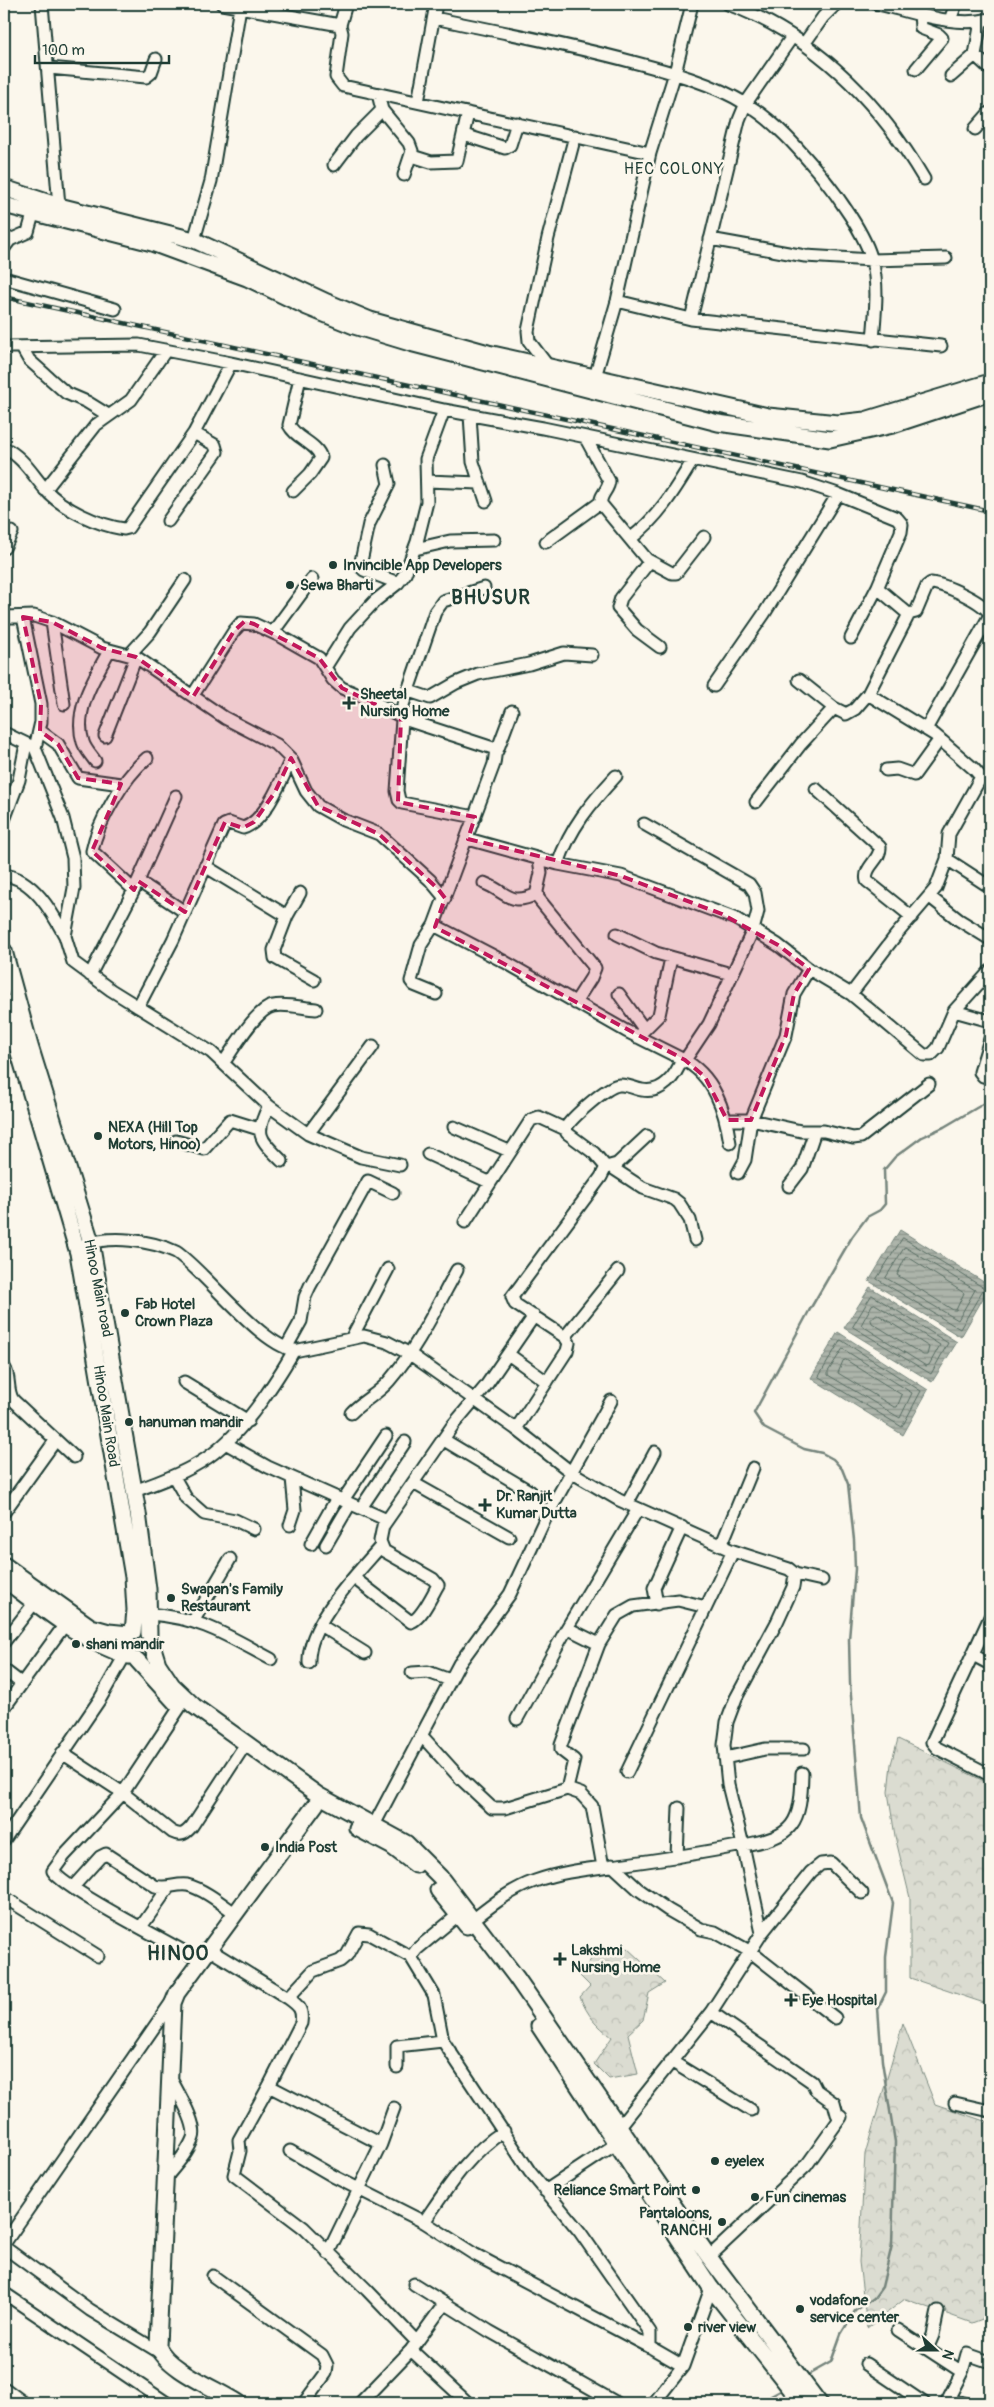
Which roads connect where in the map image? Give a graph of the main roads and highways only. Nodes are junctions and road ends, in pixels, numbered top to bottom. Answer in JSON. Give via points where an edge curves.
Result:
{"nodes":[{"id":1,"x":4,"y":188,"type":"edge"},
{"id":2,"x":4,"y":205,"type":"edge"},
{"id":3,"x":990,"y":382,"type":"edge"},
{"id":4,"x":602,"y":383,"type":"junction"},
{"id":5,"x":990,"y":393,"type":"edge"},
{"id":6,"x":4,"y":951,"type":"edge"},
{"id":7,"x":4,"y":1002,"type":"edge"},
{"id":8,"x":84,"y":1245,"type":"junction"},
{"id":9,"x":4,"y":1565,"type":"edge"},
{"id":10,"x":4,"y":1579,"type":"edge"},
{"id":11,"x":131,"y":1633,"type":"junction"},
{"id":12,"x":151,"y":1641,"type":"junction"},
{"id":13,"x":130,"y":1657,"type":"junction"},
{"id":14,"x":316,"y":1804,"type":"junction"},
{"id":15,"x":774,"y":2343,"type":"junction"},
{"id":16,"x":763,"y":2355,"type":"junction"},
{"id":17,"x":238,"y":2403,"type":"edge"},
{"id":18,"x":802,"y":2403,"type":"edge"},
{"id":19,"x":819,"y":2403,"type":"edge"}],
"edges":[{"from":1,"to":4,"type":"main road","via":[[59,206],[194,240],[370,320]]},
{"from":2,"to":4,"type":"main road","via":[[152,243],[247,278],[354,326],[410,343]]},
{"from":3,"to":4,"type":"main road","via":[[865,420],[838,424],[768,416]]},
{"from":4,"to":5,"type":"main road","via":[[718,423],[830,439],[893,425]]},
{"from":6,"to":8,"type":"main road","name":"Hinoo Main road"},
{"from":7,"to":8,"type":"main road","name":"Hinoo Main Road"},
{"from":8,"to":11,"type":"main road","name":"Hinoo Main Road","via":[[133,1578],[135,1610]]},
{"from":8,"to":12,"type":"main road","name":"Hinoo Main road","via":[[134,1491]]},
{"from":9,"to":11,"type":"main road","via":[[91,1627]]},
{"from":10,"to":13,"type":"main road","via":[[66,1623],[109,1649]]},
{"from":11,"to":12,"type":"main road","via":[[141,1630]]},
{"from":11,"to":13,"type":"main road","via":[[124,1645]]},
{"from":12,"to":13,"type":"main road","via":[[149,1656]]},
{"from":12,"to":15,"type":"main road","via":[[158,1664],[168,1680],[194,1706],[318,1795],[406,1843],[421,1856],[474,1919],[534,2001]]},
{"from":13,"to":14,"type":"main road","via":[[180,1707]]},
{"from":14,"to":16,"type":"main road","via":[[406,1856],[420,1868],[526,2005],[711,2288]]},
{"from":14,"to":17,"type":"main road","via":[[175,1996],[158,2335],[161,2353],[170,2363]]},
{"from":15,"to":16,"type":"main road"},
{"from":15,"to":19,"type":"main road"},
{"from":16,"to":18,"type":"main road"}]}
